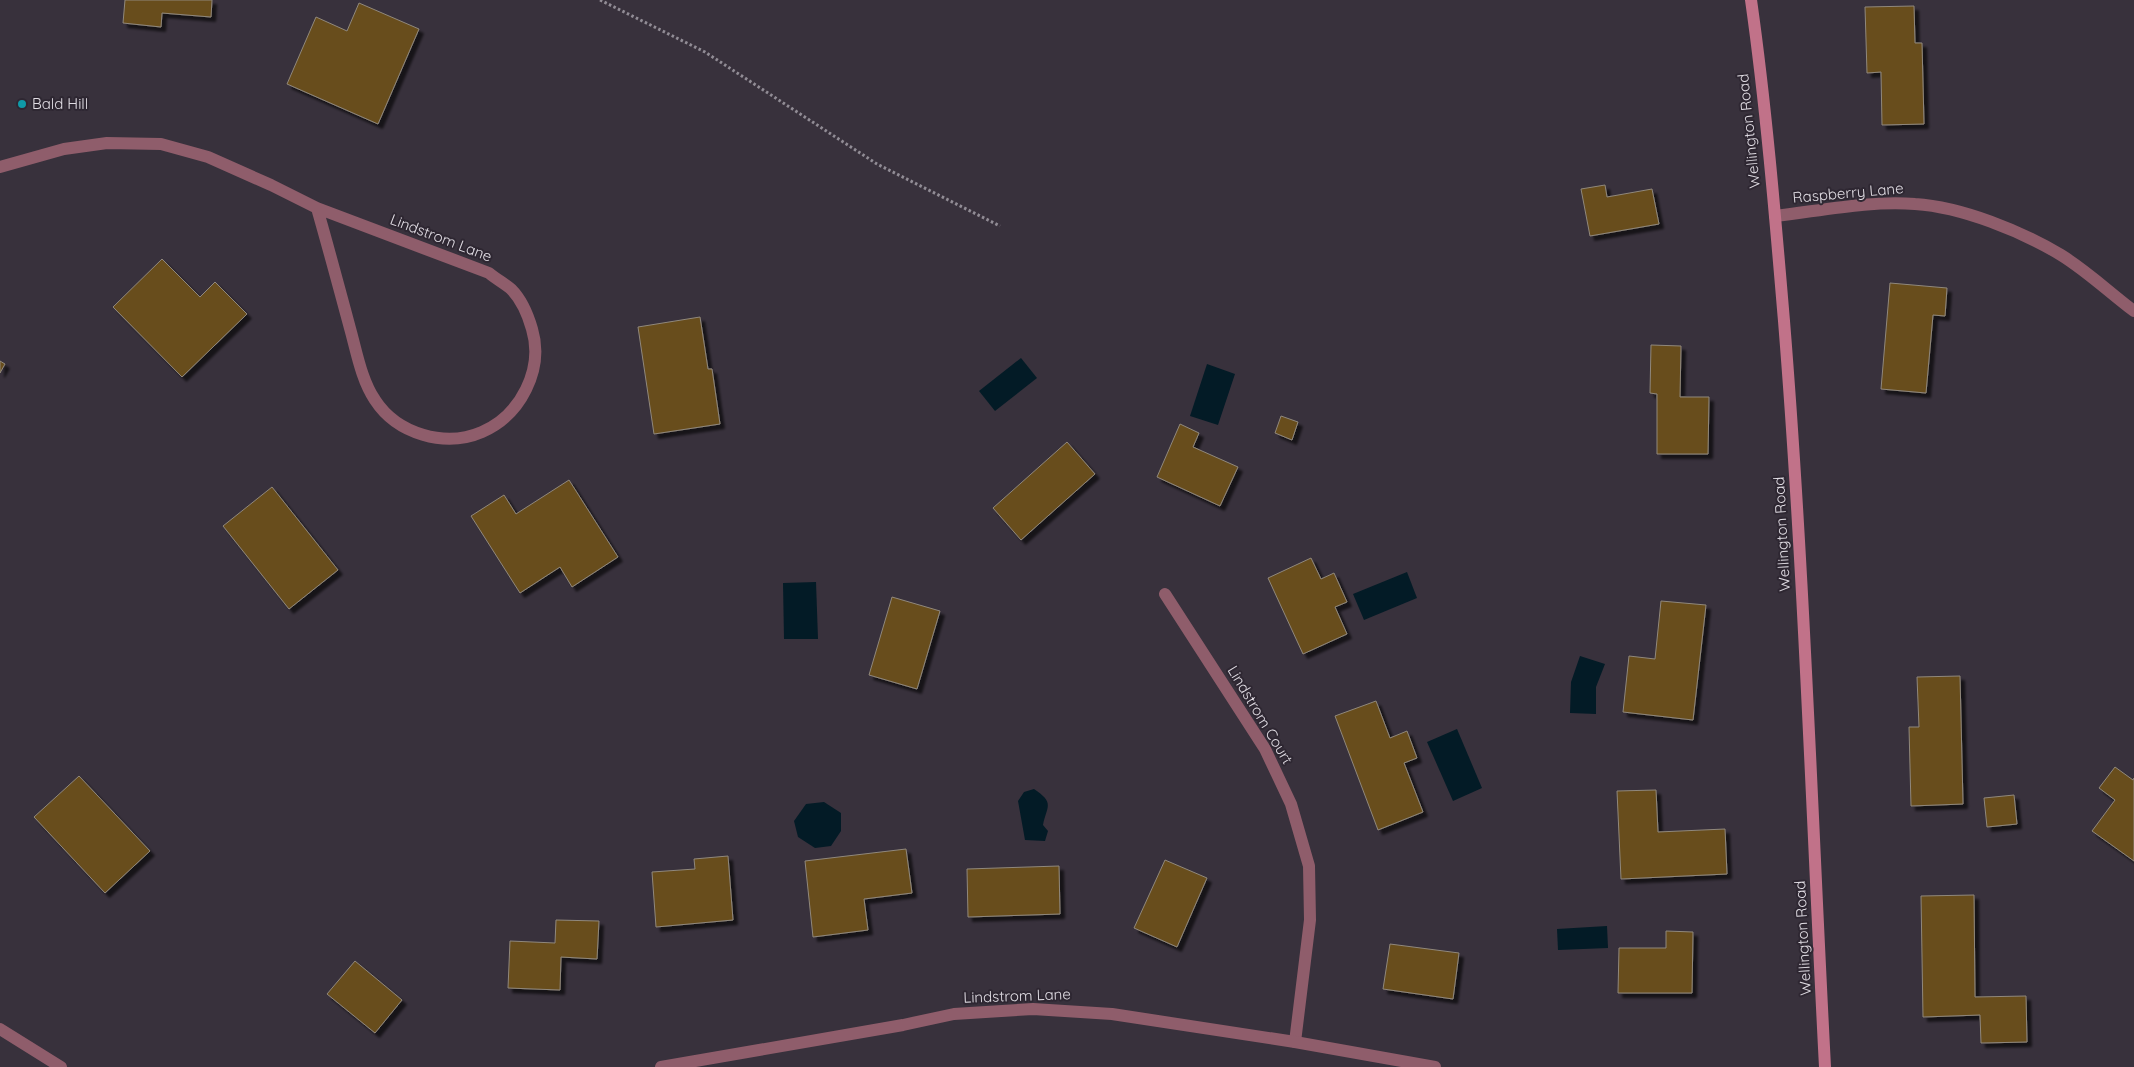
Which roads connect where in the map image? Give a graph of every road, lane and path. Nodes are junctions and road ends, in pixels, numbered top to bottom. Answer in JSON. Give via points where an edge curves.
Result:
{"nodes":[{"id":1,"x":600,"y":0,"type":"edge"},
{"id":2,"x":1750,"y":0,"type":"edge"},
{"id":3,"x":0,"y":167,"type":"edge"},
{"id":4,"x":317,"y":208,"type":"junction"},
{"id":5,"x":1775,"y":216,"type":"junction"},
{"id":6,"x":1000,"y":226,"type":"dead end"},
{"id":7,"x":2134,"y":311,"type":"edge"},
{"id":8,"x":1165,"y":594,"type":"dead end"},
{"id":9,"x":0,"y":1029,"type":"edge"},
{"id":10,"x":1295,"y":1042,"type":"junction"},
{"id":11,"x":61,"y":1067,"type":"edge"},
{"id":12,"x":661,"y":1067,"type":"edge"},
{"id":13,"x":1435,"y":1067,"type":"edge"},
{"id":14,"x":1825,"y":1067,"type":"edge"}],
"edges":[{"from":1,"to":6,"type":"path","via":[[705,52],[878,164]]},
{"from":2,"to":5,"type":"main road","name":"Wellington Road"},
{"from":3,"to":4,"type":"street","name":"Lindstrom Lane","via":[[64,149],[107,143],[161,144],[208,157]]},
{"from":4,"to":4,"type":"street","name":"Lindstrom Lane","via":[[362,372],[374,400],[395,422],[422,436],[453,439],[482,432],[508,415],[525,393],[534,367],[535,339],[527,313],[511,290],[490,273]]},
{"from":5,"to":7,"type":"street","name":"Raspberry Lane","via":[[1868,205],[1916,204],[1962,213],[2016,231],[2062,256]]},
{"from":5,"to":14,"type":"main road","name":"Wellington Road","via":[[1794,447]]},
{"from":8,"to":10,"type":"street","name":"Lindstrom Court","via":[[1265,749],[1291,804],[1309,866],[1310,920]]},
{"from":9,"to":11,"type":"street"},
{"from":10,"to":12,"type":"street","name":"Lindstrom Lane","via":[[1112,1014],[1033,1009],[954,1014]]},
{"from":10,"to":13,"type":"street","name":"Lindstrom Lane"}]}
